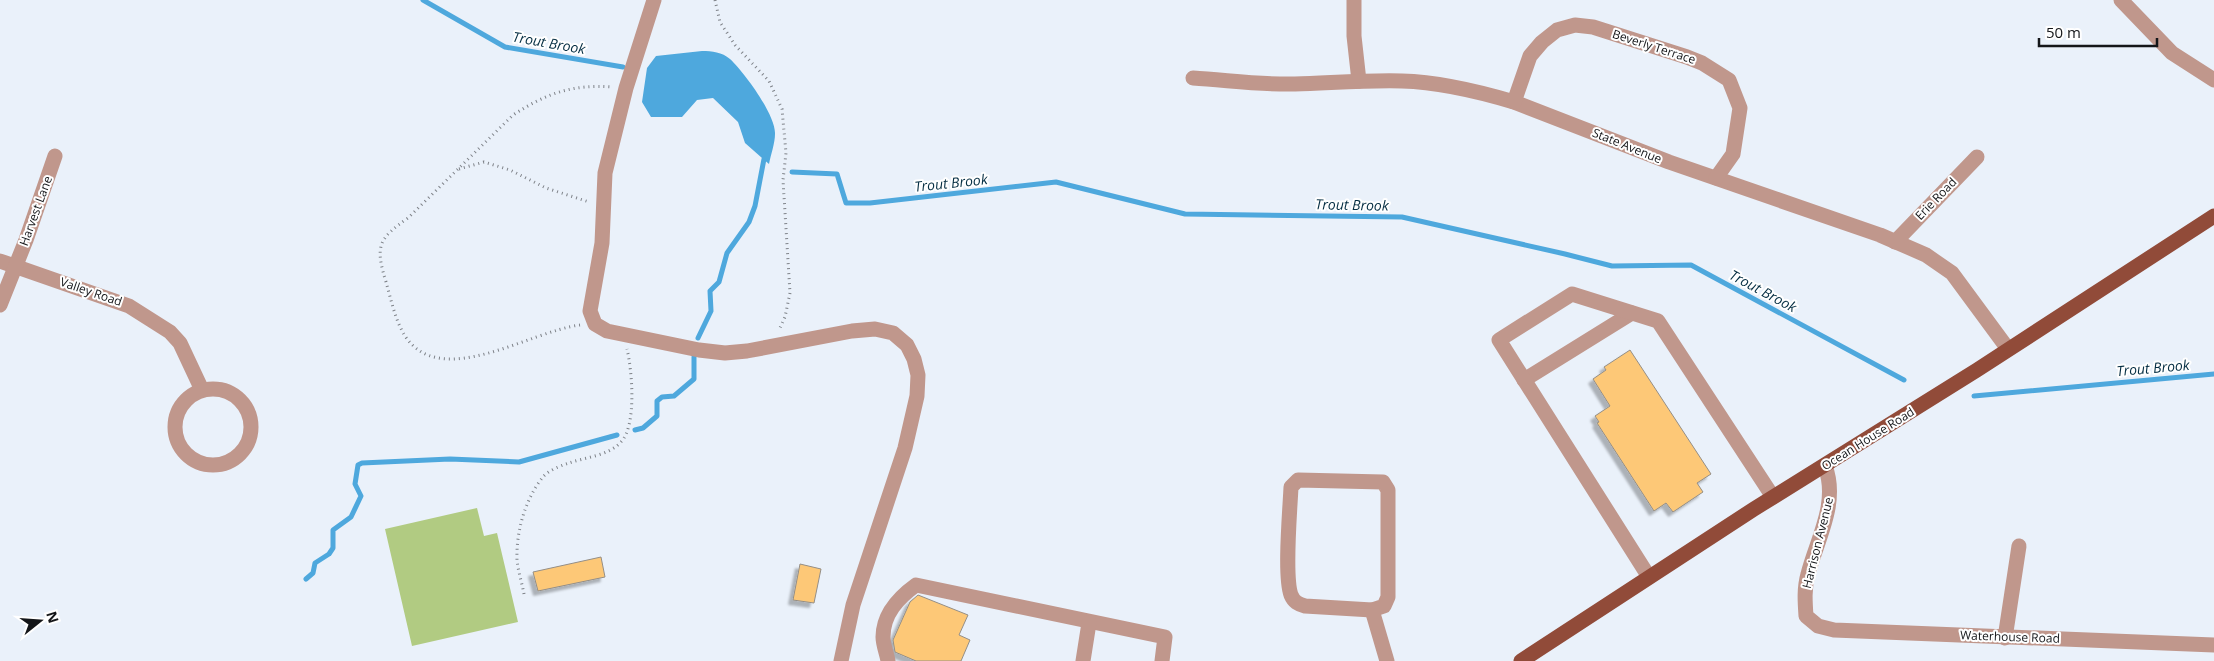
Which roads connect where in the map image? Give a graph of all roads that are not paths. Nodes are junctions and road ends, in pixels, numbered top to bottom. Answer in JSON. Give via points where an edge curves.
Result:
{"nodes":[{"id":1,"x":654,"y":0,"type":"edge"},
{"id":2,"x":1354,"y":0,"type":"edge"},
{"id":3,"x":2121,"y":0,"type":"edge"},
{"id":4,"x":1193,"y":78,"type":"dead end"},
{"id":5,"x":1359,"y":80,"type":"junction"},
{"id":6,"x":2214,"y":80,"type":"edge"},
{"id":7,"x":1514,"y":102,"type":"junction"},
{"id":8,"x":55,"y":156,"type":"dead end"},
{"id":9,"x":1977,"y":157,"type":"dead end"},
{"id":10,"x":1716,"y":178,"type":"junction"},
{"id":11,"x":2214,"y":216,"type":"edge"},
{"id":12,"x":1895,"y":242,"type":"junction"},
{"id":13,"x":0,"y":261,"type":"edge"},
{"id":14,"x":15,"y":266,"type":"junction"},
{"id":15,"x":0,"y":305,"type":"edge"},
{"id":16,"x":1632,"y":313,"type":"junction"},
{"id":17,"x":2008,"y":349,"type":"junction"},
{"id":18,"x":1524,"y":380,"type":"junction"},
{"id":19,"x":202,"y":390,"type":"junction"},
{"id":20,"x":1825,"y":466,"type":"junction"},
{"id":21,"x":1774,"y":497,"type":"junction"},
{"id":22,"x":2019,"y":546,"type":"dead end"},
{"id":23,"x":1649,"y":577,"type":"junction"},
{"id":24,"x":1372,"y":610,"type":"junction"},
{"id":25,"x":1809,"y":619,"type":"joint"},
{"id":26,"x":1090,"y":623,"type":"junction"},
{"id":27,"x":2004,"y":638,"type":"junction"},
{"id":28,"x":2214,"y":645,"type":"edge"},
{"id":29,"x":841,"y":661,"type":"edge"},
{"id":30,"x":888,"y":661,"type":"edge"},
{"id":31,"x":1083,"y":661,"type":"edge"},
{"id":32,"x":1162,"y":661,"type":"edge"},
{"id":33,"x":1387,"y":661,"type":"edge"},
{"id":34,"x":1521,"y":661,"type":"edge"}],
"edges":[{"from":1,"to":29,"type":"street","via":[[626,88],[606,173],[602,243],[590,311],[595,324],[607,331],[724,353],[875,329],[893,333],[907,345],[914,359],[918,375],[917,396],[905,448],[853,605]]},
{"from":2,"to":5,"type":"street"},
{"from":3,"to":6,"type":"street","via":[[2172,53]]},
{"from":4,"to":5,"type":"street","name":"State Avenue","via":[[1294,84]]},
{"from":5,"to":7,"type":"street","name":"State Avenue","via":[[1438,84]]},
{"from":7,"to":10,"type":"street","name":"State Avenue"},
{"from":7,"to":10,"type":"street","name":"Beverly Terrace","via":[[1530,56],[1557,30],[1575,25],[1593,27],[1702,63],[1729,80],[1740,108],[1733,154]]},
{"from":8,"to":14,"type":"street","name":"Harvest Lane"},
{"from":9,"to":12,"type":"street","name":"Erie Road"},
{"from":10,"to":12,"type":"street","name":"State Avenue"},
{"from":11,"to":17,"type":"main road","name":"Ocean House Road"},
{"from":12,"to":17,"type":"street","name":"State Avenue","via":[[1940,263],[1952,273]]},
{"from":13,"to":14,"type":"street","name":"Valley Road"},
{"from":14,"to":15,"type":"street","name":"Harvest Lane"},
{"from":14,"to":19,"type":"street","name":"Valley Road","via":[[129,306],[170,332],[180,343]]},
{"from":16,"to":18,"type":"street"},
{"from":16,"to":18,"type":"street","via":[[1572,294],[1499,340]]},
{"from":16,"to":21,"type":"street","via":[[1658,321]]},
{"from":17,"to":20,"type":"main road","name":"Ocean House Road"},
{"from":18,"to":23,"type":"street"},
{"from":19,"to":19,"type":"street","via":[[184,401],[177,412],[175,438],[182,452],[195,462],[213,466],[231,462],[243,451],[250,438],[248,411],[229,392]]},
{"from":20,"to":21,"type":"main road","name":"Ocean House Road"},
{"from":20,"to":25,"type":"street","name":"Harrison Avenue","via":[[1831,492],[1826,521],[1805,589],[1806,616]]},
{"from":21,"to":23,"type":"main road","name":"Ocean House Road"},
{"from":22,"to":27,"type":"street"},
{"from":23,"to":34,"type":"main road","name":"Ocean House Road"},
{"from":24,"to":24,"type":"street","via":[[1384,606],[1388,597],[1388,490],[1383,482],[1298,480],[1291,487],[1288,578],[1296,603]]},
{"from":24,"to":33,"type":"street"},
{"from":25,"to":27,"type":"street","name":"Waterhouse Road","via":[[1818,626],[1834,630]]},
{"from":26,"to":30,"type":"street","via":[[916,585],[888,612],[883,638]]},
{"from":26,"to":31,"type":"street"},
{"from":26,"to":32,"type":"street","via":[[1165,637]]},
{"from":27,"to":28,"type":"street","name":"Waterhouse Road"}]}
